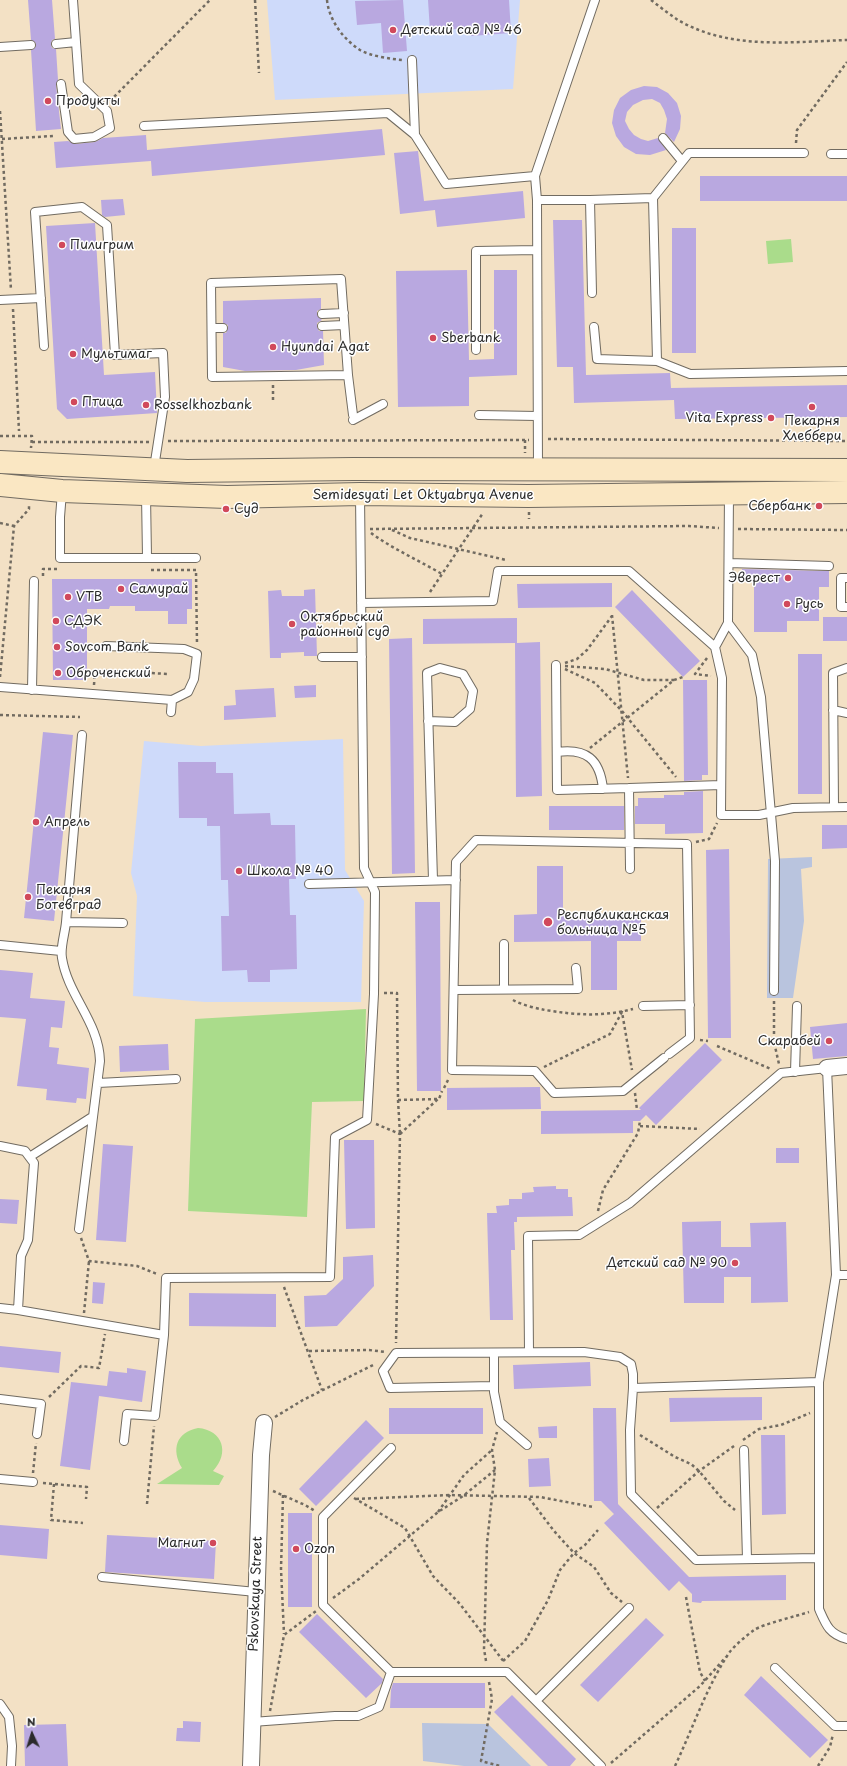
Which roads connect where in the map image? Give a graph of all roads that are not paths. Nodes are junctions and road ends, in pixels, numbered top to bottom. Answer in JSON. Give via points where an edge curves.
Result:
{"nodes":[{"id":1,"x":73,"y":0,"type":"edge"},
{"id":2,"x":595,"y":0,"type":"edge"},
{"id":3,"x":76,"y":42,"type":"junction"},
{"id":4,"x":56,"y":44,"type":"dead end"},
{"id":5,"x":31,"y":45,"type":"dead end"},
{"id":6,"x":0,"y":47,"type":"edge"},
{"id":7,"x":412,"y":60,"type":"road end"},
{"id":8,"x":61,"y":84,"type":"dead end"},
{"id":9,"x":144,"y":126,"type":"dead end"},
{"id":10,"x":415,"y":135,"type":"junction"},
{"id":11,"x":663,"y":138,"type":"dead end"},
{"id":12,"x":800,"y":153,"type":"road end"},
{"id":13,"x":831,"y":154,"type":"dead end"},
{"id":14,"x":847,"y":154,"type":"edge"},
{"id":15,"x":682,"y":162,"type":"junction"},
{"id":16,"x":535,"y":176,"type":"junction"},
{"id":17,"x":653,"y":198,"type":"junction"},
{"id":18,"x":537,"y":200,"type":"junction"},
{"id":19,"x":590,"y":200,"type":"junction"},
{"id":20,"x":537,"y":250,"type":"junction"},
{"id":21,"x":592,"y":293,"type":"dead end"},
{"id":22,"x":41,"y":298,"type":"junction"},
{"id":23,"x":0,"y":300,"type":"edge"},
{"id":24,"x":344,"y":313,"type":"junction"},
{"id":25,"x":322,"y":314,"type":"dead end"},
{"id":26,"x":344,"y":325,"type":"junction"},
{"id":27,"x":322,"y":326,"type":"dead end"},
{"id":28,"x":594,"y":327,"type":"dead end"},
{"id":29,"x":212,"y":328,"type":"junction"},
{"id":30,"x":223,"y":328,"type":"dead end"},
{"id":31,"x":44,"y":346,"type":"dead end"},
{"id":32,"x":476,"y":350,"type":"dead end"},
{"id":33,"x":657,"y":361,"type":"junction"},
{"id":34,"x":847,"y":371,"type":"edge"},
{"id":35,"x":348,"y":375,"type":"junction"},
{"id":36,"x":383,"y":404,"type":"dead end"},
{"id":37,"x":479,"y":415,"type":"dead end"},
{"id":38,"x":537,"y":416,"type":"junction"},
{"id":39,"x":0,"y":462,"type":"edge"},
{"id":40,"x":353,"y":469,"type":"junction"},
{"id":41,"x":154,"y":470,"type":"junction"},
{"id":42,"x":538,"y":470,"type":"junction"},
{"id":43,"x":728,"y":470,"type":"junction"},
{"id":44,"x":847,"y":470,"type":"edge"},
{"id":45,"x":0,"y":485,"type":"edge"},
{"id":46,"x":62,"y":491,"type":"junction"},
{"id":47,"x":847,"y":492,"type":"edge"},
{"id":48,"x":729,"y":493,"type":"junction"},
{"id":49,"x":360,"y":494,"type":"junction"},
{"id":50,"x":146,"y":495,"type":"junction"},
{"id":51,"x":538,"y":495,"type":"junction"},
{"id":52,"x":147,"y":558,"type":"junction"},
{"id":53,"x":196,"y":558,"type":"dead end"},
{"id":54,"x":728,"y":563,"type":"junction"},
{"id":55,"x":829,"y":566,"type":"dead end"},
{"id":56,"x":847,"y":578,"type":"edge"},
{"id":57,"x":34,"y":581,"type":"dead end"},
{"id":58,"x":361,"y":603,"type":"junction"},
{"id":59,"x":847,"y":607,"type":"edge"},
{"id":60,"x":728,"y":623,"type":"junction"},
{"id":61,"x":106,"y":646,"type":"dead end"},
{"id":62,"x":715,"y":647,"type":"junction"},
{"id":63,"x":322,"y":657,"type":"dead end"},
{"id":64,"x":362,"y":657,"type":"junction"},
{"id":65,"x":556,"y":665,"type":"road end"},
{"id":66,"x":847,"y":668,"type":"edge"},
{"id":67,"x":0,"y":687,"type":"edge"},
{"id":68,"x":32,"y":690,"type":"junction"},
{"id":69,"x":172,"y":700,"type":"junction"},
{"id":70,"x":834,"y":710,"type":"junction"},
{"id":71,"x":171,"y":712,"type":"dead end"},
{"id":72,"x":847,"y":713,"type":"edge"},
{"id":73,"x":428,"y":721,"type":"junction"},
{"id":74,"x":82,"y":735,"type":"dead end"},
{"id":75,"x":556,"y":752,"type":"junction"},
{"id":76,"x":721,"y":785,"type":"junction"},
{"id":77,"x":603,"y":788,"type":"junction"},
{"id":78,"x":629,"y":788,"type":"junction"},
{"id":79,"x":834,"y":807,"type":"junction"},
{"id":80,"x":847,"y":807,"type":"edge"},
{"id":81,"x":771,"y":812,"type":"junction"},
{"id":82,"x":630,"y":843,"type":"junction"},
{"id":83,"x":630,"y":869,"type":"dead end"},
{"id":84,"x":433,"y":880,"type":"junction"},
{"id":85,"x":456,"y":880,"type":"junction"},
{"id":86,"x":370,"y":882,"type":"junction"},
{"id":87,"x":309,"y":884,"type":"dead end"},
{"id":88,"x":66,"y":922,"type":"junction"},
{"id":89,"x":123,"y":923,"type":"dead end"},
{"id":90,"x":504,"y":944,"type":"dead end"},
{"id":91,"x":0,"y":945,"type":"edge"},
{"id":92,"x":61,"y":951,"type":"junction"},
{"id":93,"x":576,"y":968,"type":"dead end"},
{"id":94,"x":504,"y":989,"type":"junction"},
{"id":95,"x":454,"y":990,"type":"junction"},
{"id":96,"x":774,"y":991,"type":"road end"},
{"id":97,"x":690,"y":1005,"type":"junction"},
{"id":98,"x":644,"y":1006,"type":"road end"},
{"id":99,"x":797,"y":1006,"type":"dead end"},
{"id":100,"x":847,"y":1066,"type":"edge"},
{"id":101,"x":827,"y":1068,"type":"junction"},
{"id":102,"x":795,"y":1072,"type":"junction"},
{"id":103,"x":176,"y":1079,"type":"dead end"},
{"id":104,"x":98,"y":1083,"type":"junction"},
{"id":105,"x":92,"y":1118,"type":"junction"},
{"id":106,"x":0,"y":1146,"type":"edge"},
{"id":107,"x":30,"y":1156,"type":"junction"},
{"id":108,"x":79,"y":1229,"type":"road end"},
{"id":109,"x":836,"y":1275,"type":"junction"},
{"id":110,"x":847,"y":1275,"type":"edge"},
{"id":111,"x":0,"y":1308,"type":"edge"},
{"id":112,"x":18,"y":1310,"type":"junction"},
{"id":113,"x":164,"y":1335,"type":"junction"},
{"id":114,"x":494,"y":1352,"type":"junction"},
{"id":115,"x":529,"y":1352,"type":"junction"},
{"id":116,"x":819,"y":1382,"type":"junction"},
{"id":117,"x":494,"y":1386,"type":"junction"},
{"id":118,"x":633,"y":1388,"type":"junction"},
{"id":119,"x":0,"y":1399,"type":"edge"},
{"id":120,"x":264,"y":1423,"type":"road end"},
{"id":121,"x":37,"y":1434,"type":"road end"},
{"id":122,"x":124,"y":1441,"type":"dead end"},
{"id":123,"x":527,"y":1446,"type":"dead end"},
{"id":124,"x":391,"y":1448,"type":"dead end"},
{"id":125,"x":744,"y":1450,"type":"dead end"},
{"id":126,"x":0,"y":1479,"type":"edge"},
{"id":127,"x":33,"y":1482,"type":"road end"},
{"id":128,"x":818,"y":1558,"type":"junction"},
{"id":129,"x":747,"y":1559,"type":"junction"},
{"id":130,"x":102,"y":1577,"type":"dead end"},
{"id":131,"x":256,"y":1592,"type":"junction"},
{"id":132,"x":629,"y":1608,"type":"road end"},
{"id":133,"x":847,"y":1639,"type":"edge"},
{"id":134,"x":775,"y":1668,"type":"dead end"},
{"id":135,"x":391,"y":1672,"type":"junction"},
{"id":136,"x":536,"y":1701,"type":"junction"},
{"id":137,"x":0,"y":1704,"type":"edge"},
{"id":138,"x":252,"y":1722,"type":"junction"},
{"id":139,"x":847,"y":1726,"type":"edge"},
{"id":140,"x":11,"y":1766,"type":"edge"},
{"id":141,"x":252,"y":1766,"type":"edge"},
{"id":142,"x":601,"y":1766,"type":"edge"}],
"edges":[{"from":1,"to":3,"type":"lane"},
{"from":2,"to":16,"type":"lane"},
{"from":3,"to":4,"type":"lane"},
{"from":3,"to":8,"type":"lane","via":[[79,84],[107,111],[110,128],[94,137],[74,139],[68,132]]},
{"from":5,"to":6,"type":"lane"},
{"from":7,"to":10,"type":"lane"},
{"from":9,"to":10,"type":"lane","via":[[388,113]]},
{"from":10,"to":16,"type":"lane","via":[[446,184]]},
{"from":11,"to":15,"type":"lane"},
{"from":12,"to":15,"type":"lane","via":[[689,152]]},
{"from":13,"to":14,"type":"lane"},
{"from":15,"to":17,"type":"lane"},
{"from":16,"to":18,"type":"lane"},
{"from":17,"to":19,"type":"lane"},
{"from":17,"to":33,"type":"lane"},
{"from":18,"to":19,"type":"lane"},
{"from":18,"to":20,"type":"lane"},
{"from":19,"to":21,"type":"lane"},
{"from":20,"to":32,"type":"lane","via":[[476,251]]},
{"from":20,"to":38,"type":"lane"},
{"from":22,"to":23,"type":"lane"},
{"from":22,"to":31,"type":"lane"},
{"from":22,"to":41,"type":"lane","via":[[35,212],[82,207],[107,225],[115,355],[163,353],[165,397]]},
{"from":24,"to":25,"type":"lane"},
{"from":24,"to":26,"type":"lane"},
{"from":24,"to":29,"type":"lane","via":[[341,279],[212,283]]},
{"from":26,"to":27,"type":"lane"},
{"from":26,"to":35,"type":"lane"},
{"from":28,"to":33,"type":"lane","via":[[597,359]]},
{"from":29,"to":30,"type":"lane"},
{"from":29,"to":35,"type":"lane","via":[[212,377]]},
{"from":33,"to":34,"type":"lane","via":[[690,374]]},
{"from":35,"to":36,"type":"lane","via":[[353,417]]},
{"from":37,"to":38,"type":"lane"},
{"from":38,"to":42,"type":"lane"},
{"from":39,"to":41,"type":"main road","name":"Semidesyati Let Oktyabrya Avenue"},
{"from":40,"to":41,"type":"main road","name":"Semidesyati Let Oktyabrya Avenue"},
{"from":40,"to":42,"type":"main road","name":"Semidesyati Let Oktyabrya Avenue"},
{"from":40,"to":49,"type":"main road"},
{"from":42,"to":43,"type":"main road","name":"Semidesyati Let Oktyabrya Avenue"},
{"from":42,"to":51,"type":"main road"},
{"from":43,"to":44,"type":"main road","name":"Semidesyati Let Oktyabrya Avenue"},
{"from":43,"to":48,"type":"main road"},
{"from":45,"to":46,"type":"main road","name":"Semidesyati Let Oktyabrya Avenue"},
{"from":46,"to":50,"type":"main road","name":"Semidesyati Let Oktyabrya Avenue"},
{"from":46,"to":52,"type":"lane","via":[[60,558]]},
{"from":47,"to":48,"type":"main road","name":"Semidesyati Let Oktyabrya Avenue"},
{"from":48,"to":51,"type":"main road","name":"Semidesyati Let Oktyabrya Avenue"},
{"from":48,"to":54,"type":"lane"},
{"from":49,"to":50,"type":"main road","name":"Semidesyati Let Oktyabrya Avenue","via":[[227,497]]},
{"from":49,"to":51,"type":"main road","name":"Semidesyati Let Oktyabrya Avenue"},
{"from":49,"to":58,"type":"lane"},
{"from":50,"to":52,"type":"lane"},
{"from":52,"to":53,"type":"lane"},
{"from":54,"to":55,"type":"lane"},
{"from":54,"to":60,"type":"lane"},
{"from":56,"to":59,"type":"lane","via":[[841,578],[841,607]]},
{"from":57,"to":68,"type":"lane"},
{"from":58,"to":62,"type":"lane","via":[[493,601],[498,571],[629,571]]},
{"from":58,"to":64,"type":"lane"},
{"from":60,"to":62,"type":"lane"},
{"from":60,"to":81,"type":"lane","via":[[752,655],[760,690]]},
{"from":61,"to":69,"type":"lane","via":[[184,649],[197,654],[194,679],[188,692]]},
{"from":62,"to":76,"type":"lane","via":[[722,678]]},
{"from":63,"to":64,"type":"lane"},
{"from":64,"to":86,"type":"lane","via":[[364,868]]},
{"from":65,"to":75,"type":"lane"},
{"from":66,"to":70,"type":"lane","via":[[834,673]]},
{"from":67,"to":68,"type":"lane"},
{"from":68,"to":69,"type":"lane"},
{"from":69,"to":71,"type":"lane"},
{"from":70,"to":72,"type":"lane"},
{"from":70,"to":79,"type":"lane"},
{"from":73,"to":73,"type":"lane","via":[[427,674],[440,668],[463,674],[473,692],[470,709],[454,722]]},
{"from":73,"to":84,"type":"lane"},
{"from":74,"to":88,"type":"lane"},
{"from":75,"to":77,"type":"lane","via":[[570,750],[584,754],[595,762],[602,775]]},
{"from":75,"to":77,"type":"lane","via":[[557,790]]},
{"from":76,"to":78,"type":"lane"},
{"from":76,"to":81,"type":"lane","via":[[721,815],[759,815]]},
{"from":77,"to":78,"type":"lane"},
{"from":78,"to":82,"type":"lane"},
{"from":79,"to":80,"type":"lane"},
{"from":79,"to":81,"type":"lane","via":[[793,808]]},
{"from":81,"to":96,"type":"lane","via":[[775,861]]},
{"from":82,"to":83,"type":"lane"},
{"from":82,"to":85,"type":"lane","via":[[476,840],[456,862]]},
{"from":82,"to":97,"type":"lane","via":[[687,844]]},
{"from":84,"to":85,"type":"lane"},
{"from":84,"to":86,"type":"lane"},
{"from":85,"to":95,"type":"lane"},
{"from":86,"to":87,"type":"lane"},
{"from":86,"to":113,"type":"lane","via":[[375,892],[374,994],[367,1120],[335,1137],[330,1277],[166,1278]]},
{"from":88,"to":89,"type":"lane"},
{"from":88,"to":92,"type":"lane"},
{"from":90,"to":94,"type":"lane"},
{"from":91,"to":92,"type":"lane"},
{"from":92,"to":104,"type":"lane","via":[[67,977],[97,1041],[100,1062]]},
{"from":93,"to":94,"type":"lane","via":[[578,989]]},
{"from":94,"to":95,"type":"lane"},
{"from":95,"to":97,"type":"lane","via":[[452,1070],[535,1071],[554,1093],[623,1091],[690,1038]]},
{"from":97,"to":98,"type":"lane"},
{"from":99,"to":102,"type":"lane"},
{"from":100,"to":101,"type":"street"},
{"from":101,"to":102,"type":"lane"},
{"from":101,"to":109,"type":"lane"},
{"from":102,"to":115,"type":"lane","via":[[781,1073],[630,1204],[579,1235],[528,1236]]},
{"from":103,"to":104,"type":"lane"},
{"from":104,"to":105,"type":"lane"},
{"from":105,"to":107,"type":"lane"},
{"from":105,"to":108,"type":"lane"},
{"from":106,"to":107,"type":"lane","via":[[25,1151]]},
{"from":107,"to":112,"type":"lane","via":[[34,1163],[32,1194],[28,1240],[21,1256]]},
{"from":109,"to":110,"type":"lane"},
{"from":109,"to":116,"type":"lane"},
{"from":111,"to":112,"type":"lane"},
{"from":112,"to":113,"type":"lane"},
{"from":113,"to":122,"type":"lane","via":[[155,1416],[127,1414]]},
{"from":114,"to":115,"type":"lane"},
{"from":114,"to":117,"type":"lane"},
{"from":114,"to":117,"type":"lane","via":[[396,1353],[383,1371],[390,1388]]},
{"from":115,"to":118,"type":"lane","via":[[584,1352],[620,1357],[631,1364]]},
{"from":116,"to":118,"type":"lane"},
{"from":116,"to":128,"type":"lane"},
{"from":117,"to":123,"type":"lane","via":[[500,1422]]},
{"from":118,"to":129,"type":"lane","via":[[630,1430],[631,1494],[696,1560]]},
{"from":119,"to":121,"type":"lane","via":[[41,1404]]},
{"from":120,"to":131,"type":"street","name":"Pskovskaya Street"},
{"from":124,"to":135,"type":"lane","via":[[323,1517],[323,1605]]},
{"from":125,"to":129,"type":"lane"},
{"from":126,"to":127,"type":"lane"},
{"from":128,"to":129,"type":"lane"},
{"from":128,"to":133,"type":"lane","via":[[819,1610],[827,1627],[836,1636]]},
{"from":130,"to":131,"type":"lane"},
{"from":131,"to":138,"type":"street","name":"Pskovskaya Street"},
{"from":132,"to":136,"type":"lane"},
{"from":134,"to":139,"type":"lane","via":[[836,1726]]},
{"from":135,"to":136,"type":"lane","via":[[508,1672]]},
{"from":135,"to":138,"type":"lane","via":[[379,1707],[358,1716]]},
{"from":136,"to":142,"type":"lane"},
{"from":137,"to":140,"type":"lane","via":[[9,1717]]},
{"from":138,"to":141,"type":"street","name":"Pskovskaya Street"}]}
